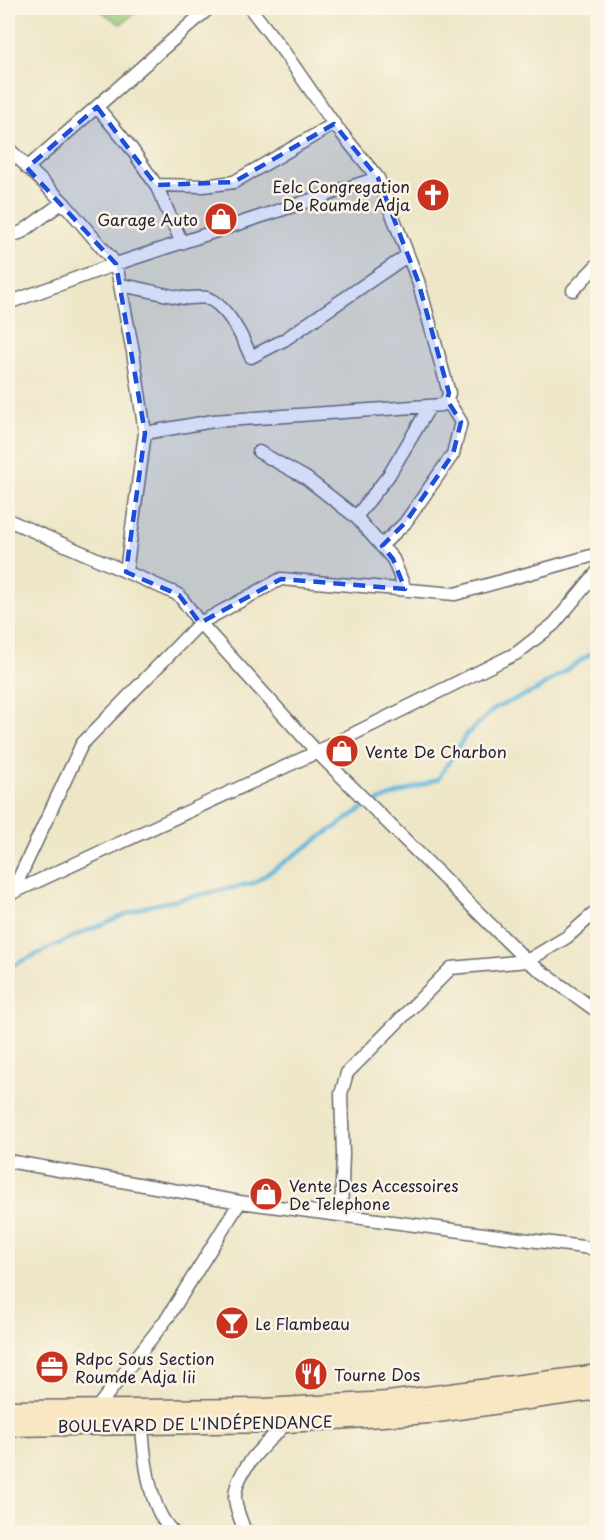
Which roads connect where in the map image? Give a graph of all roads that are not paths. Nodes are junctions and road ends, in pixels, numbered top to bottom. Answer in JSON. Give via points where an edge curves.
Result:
{"nodes":[{"id":1,"x":209,"y":8,"type":"edge"},
{"id":2,"x":250,"y":8,"type":"edge"},
{"id":3,"x":97,"y":107,"type":"junction"},
{"id":4,"x":334,"y":124,"type":"junction"},
{"id":5,"x":8,"y":148,"type":"edge"},
{"id":6,"x":27,"y":168,"type":"junction"},
{"id":7,"x":378,"y":178,"type":"junction"},
{"id":8,"x":156,"y":185,"type":"junction"},
{"id":9,"x":63,"y":202,"type":"junction"},
{"id":10,"x":8,"y":237,"type":"edge"},
{"id":11,"x":182,"y":243,"type":"junction"},
{"id":12,"x":408,"y":255,"type":"junction"},
{"id":13,"x":116,"y":264,"type":"junction"},
{"id":14,"x":597,"y":264,"type":"edge"},
{"id":15,"x":120,"y":285,"type":"junction"},
{"id":16,"x":573,"y":290,"type":"dead end"},
{"id":17,"x":8,"y":303,"type":"edge"},
{"id":18,"x":447,"y":400,"type":"junction"},
{"id":19,"x":430,"y":406,"type":"junction"},
{"id":20,"x":146,"y":433,"type":"junction"},
{"id":21,"x":259,"y":452,"type":"dead end"},
{"id":22,"x":356,"y":517,"type":"junction"},
{"id":23,"x":8,"y":520,"type":"edge"},
{"id":24,"x":381,"y":546,"type":"junction"},
{"id":25,"x":597,"y":554,"type":"edge"},
{"id":26,"x":597,"y":571,"type":"edge"},
{"id":27,"x":126,"y":572,"type":"junction"},
{"id":28,"x":405,"y":589,"type":"junction"},
{"id":29,"x":200,"y":623,"type":"junction"},
{"id":30,"x":317,"y":752,"type":"junction"},
{"id":31,"x":10,"y":895,"type":"edge"},
{"id":32,"x":596,"y":913,"type":"edge"},
{"id":33,"x":527,"y":961,"type":"junction"},
{"id":34,"x":597,"y":1012,"type":"edge"},
{"id":35,"x":8,"y":1161,"type":"edge"},
{"id":36,"x":240,"y":1202,"type":"junction"},
{"id":37,"x":341,"y":1215,"type":"junction"},
{"id":38,"x":597,"y":1249,"type":"edge"},
{"id":39,"x":597,"y":1374,"type":"edge"},
{"id":40,"x":597,"y":1390,"type":"edge"},
{"id":41,"x":96,"y":1409,"type":"junction"},
{"id":42,"x":8,"y":1410,"type":"edge"},
{"id":43,"x":287,"y":1424,"type":"junction"},
{"id":44,"x":8,"y":1426,"type":"edge"},
{"id":45,"x":142,"y":1426,"type":"junction"},
{"id":46,"x":174,"y":1533,"type":"edge"},
{"id":47,"x":245,"y":1533,"type":"edge"}],
"edges":[{"from":1,"to":3,"type":"street"},
{"from":2,"to":4,"type":"street"},
{"from":3,"to":6,"type":"street"},
{"from":3,"to":8,"type":"street"},
{"from":4,"to":7,"type":"street"},
{"from":4,"to":8,"type":"street","via":[[234,182]]},
{"from":5,"to":6,"type":"street"},
{"from":6,"to":9,"type":"street"},
{"from":7,"to":11,"type":"street"},
{"from":7,"to":12,"type":"street"},
{"from":8,"to":11,"type":"street"},
{"from":9,"to":10,"type":"street"},
{"from":9,"to":13,"type":"street"},
{"from":11,"to":13,"type":"street"},
{"from":12,"to":15,"type":"street","via":[[284,340],[251,357],[232,320],[207,298],[185,298]]},
{"from":12,"to":18,"type":"street","via":[[449,393]]},
{"from":13,"to":15,"type":"street"},
{"from":13,"to":17,"type":"street"},
{"from":14,"to":16,"type":"street"},
{"from":15,"to":20,"type":"street"},
{"from":18,"to":19,"type":"street","via":[[442,405]]},
{"from":18,"to":24,"type":"street","via":[[461,422],[453,454],[405,524]]},
{"from":19,"to":20,"type":"street","via":[[213,421]]},
{"from":19,"to":22,"type":"street","via":[[389,475]]},
{"from":20,"to":27,"type":"street"},
{"from":21,"to":22,"type":"street","via":[[306,478]]},
{"from":22,"to":24,"type":"street"},
{"from":23,"to":27,"type":"street"},
{"from":24,"to":28,"type":"street","via":[[393,559]]},
{"from":25,"to":28,"type":"street","via":[[455,594]]},
{"from":26,"to":30,"type":"street","via":[[554,624],[517,653]]},
{"from":27,"to":29,"type":"street","via":[[179,595]]},
{"from":28,"to":29,"type":"street","via":[[281,579]]},
{"from":29,"to":30,"type":"street"},
{"from":29,"to":31,"type":"street","via":[[82,744]]},
{"from":30,"to":31,"type":"street"},
{"from":30,"to":33,"type":"street"},
{"from":32,"to":33,"type":"street","via":[[567,937]]},
{"from":33,"to":34,"type":"street"},
{"from":33,"to":37,"type":"street","via":[[451,968],[347,1073],[341,1094]]},
{"from":35,"to":36,"type":"street"},
{"from":36,"to":37,"type":"street"},
{"from":36,"to":41,"type":"street","via":[[168,1317]]},
{"from":37,"to":38,"type":"street"},
{"from":39,"to":41,"type":"main road","name":"BOULEVARD DE L'INDÉPENDANCE","via":[[388,1401],[264,1408]]},
{"from":40,"to":43,"type":"main road","name":"BOULEVARD DE L'INDÉPENDANCE","via":[[430,1414]]},
{"from":41,"to":42,"type":"main road","name":"BOULEVARD DE L'INDÉPENDANCE"},
{"from":43,"to":45,"type":"main road","name":"BOULEVARD DE L'INDÉPENDANCE"},
{"from":43,"to":47,"type":"street","via":[[254,1454],[242,1477],[235,1497]]},
{"from":44,"to":45,"type":"main road","name":"BOULEVARD DE L'INDÉPENDANCE"},
{"from":45,"to":46,"type":"street","via":[[144,1462],[151,1489],[167,1527]]}]}
